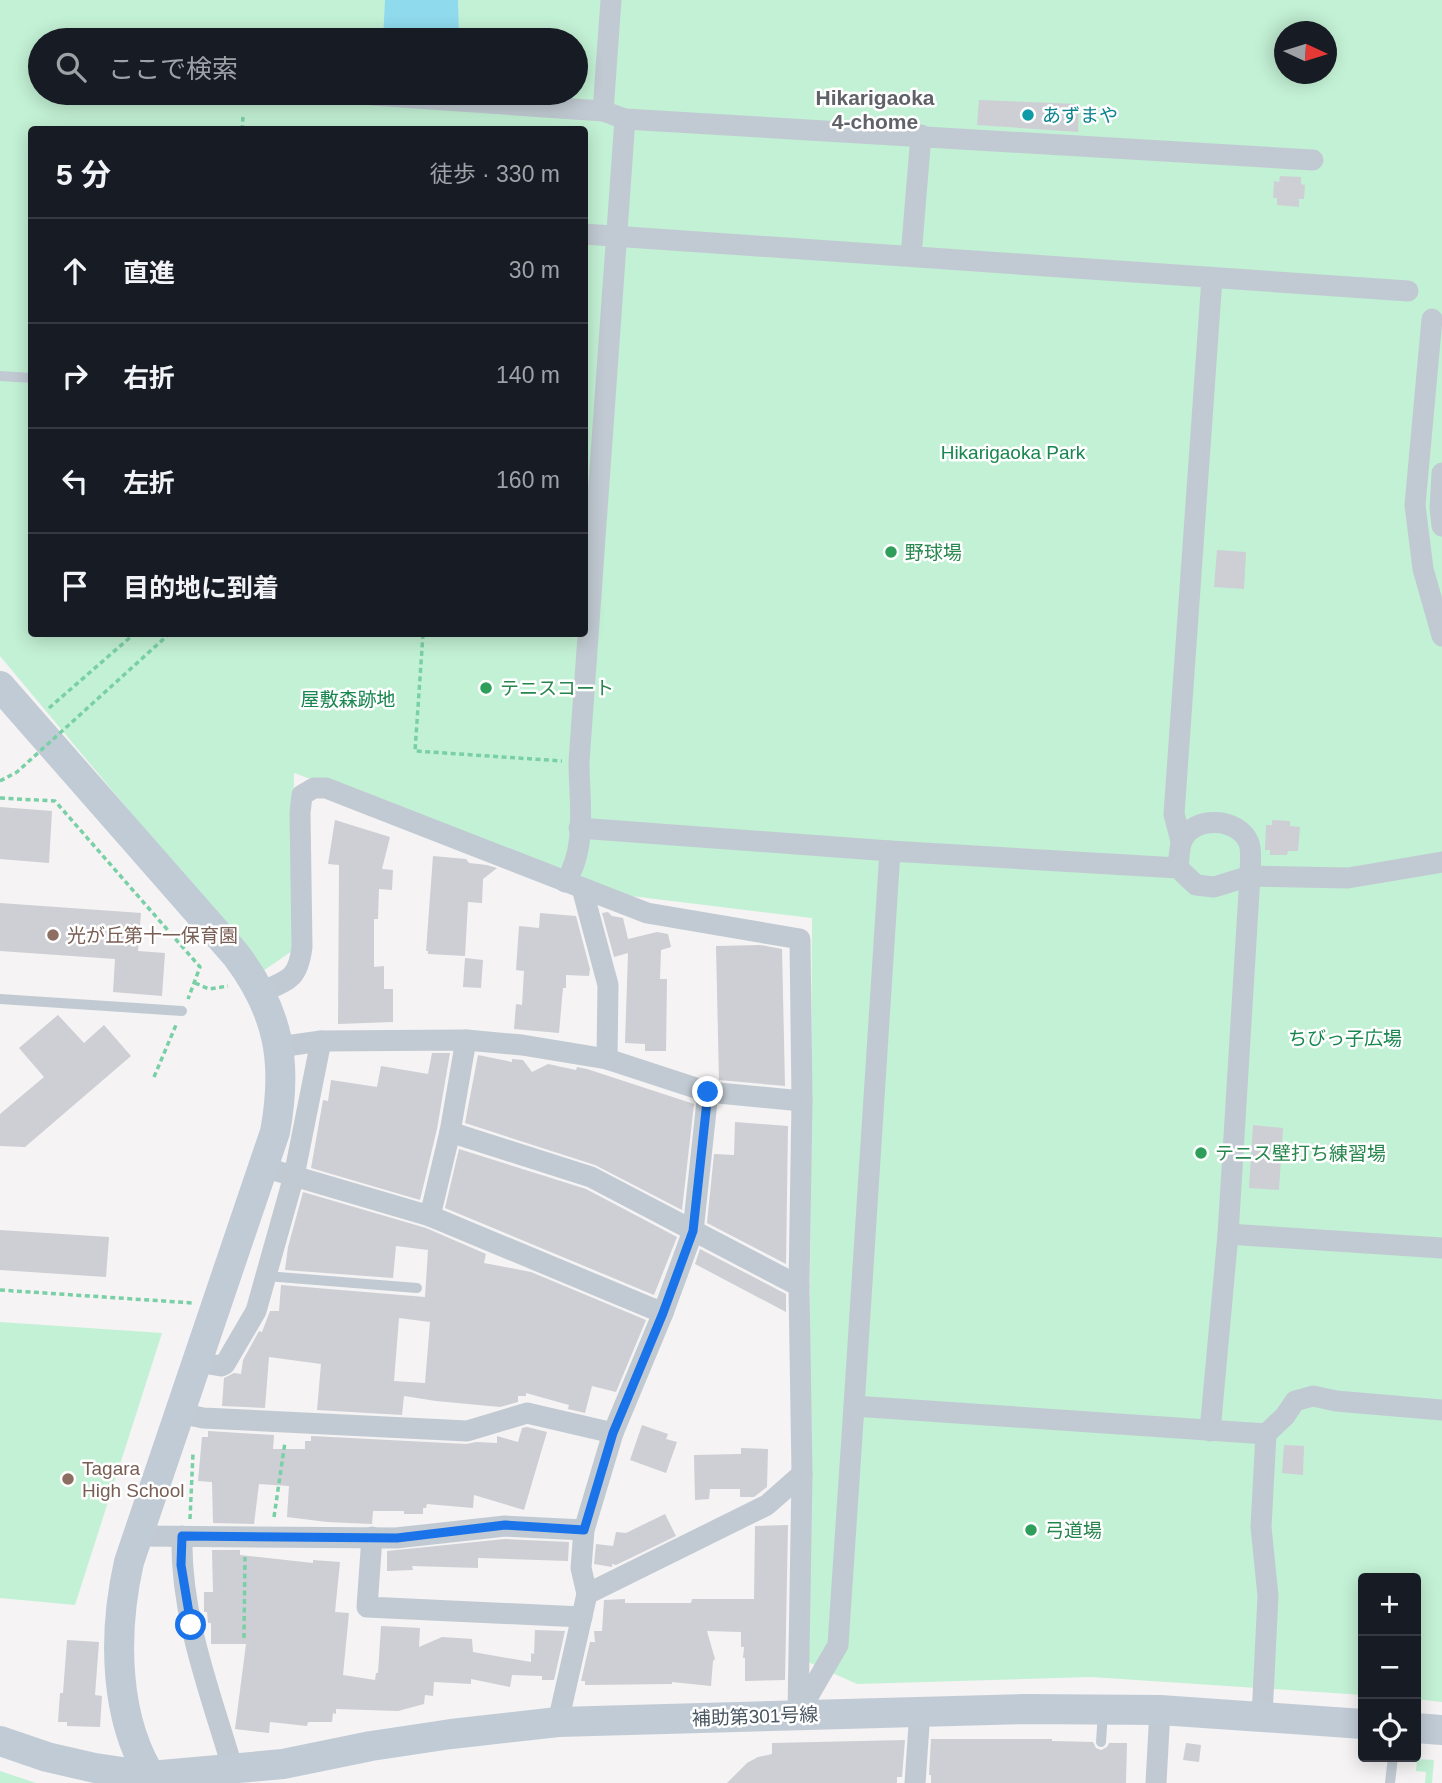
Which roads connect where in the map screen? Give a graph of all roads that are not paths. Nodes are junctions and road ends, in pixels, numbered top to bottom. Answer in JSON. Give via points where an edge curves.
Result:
{"nodes":[{"id":1,"x":611,"y":0,"type":"edge"},
{"id":2,"x":516,"y":105,"type":"edge"},
{"id":3,"x":603,"y":111,"type":"junction"},
{"id":4,"x":625,"y":118,"type":"junction"},
{"id":5,"x":921,"y":135,"type":"junction"},
{"id":6,"x":1313,"y":160,"type":"dead end"},
{"id":7,"x":588,"y":234,"type":"edge"},
{"id":8,"x":617,"y":236,"type":"junction"},
{"id":9,"x":911,"y":256,"type":"junction"},
{"id":10,"x":1212,"y":278,"type":"junction"},
{"id":11,"x":1408,"y":291,"type":"dead end"},
{"id":12,"x":1432,"y":319,"type":"dead end"},
{"id":13,"x":0,"y":376,"type":"edge"},
{"id":14,"x":28,"y":378,"type":"edge"},
{"id":15,"x":1442,"y":473,"type":"edge"},
{"id":16,"x":1442,"y":526,"type":"edge"},
{"id":17,"x":1442,"y":636,"type":"edge"},
{"id":18,"x":0,"y":686,"type":"edge"},
{"id":19,"x":579,"y":828,"type":"junction"},
{"id":20,"x":1181,"y":841,"type":"junction"},
{"id":21,"x":890,"y":851,"type":"junction"},
{"id":22,"x":1442,"y":862,"type":"edge"},
{"id":23,"x":1178,"y":868,"type":"junction"},
{"id":24,"x":1250,"y":876,"type":"junction"},
{"id":25,"x":573,"y":885,"type":"junction"},
{"id":26,"x":257,"y":984,"type":"junction"},
{"id":27,"x":0,"y":999,"type":"edge"},
{"id":28,"x":182,"y":1011,"type":"road end"},
{"id":29,"x":466,"y":1040,"type":"junction"},
{"id":30,"x":321,"y":1041,"type":"junction"},
{"id":31,"x":279,"y":1047,"type":"junction"},
{"id":32,"x":607,"y":1059,"type":"junction"},
{"id":33,"x":708,"y":1092,"type":"junction"},
{"id":34,"x":802,"y":1101,"type":"junction"},
{"id":35,"x":450,"y":1132,"type":"junction"},
{"id":36,"x":263,"y":1167,"type":"junction"},
{"id":37,"x":295,"y":1176,"type":"junction"},
{"id":38,"x":430,"y":1216,"type":"junction"},
{"id":39,"x":693,"y":1231,"type":"junction"},
{"id":40,"x":1227,"y":1234,"type":"junction"},
{"id":41,"x":1442,"y":1248,"type":"edge"},
{"id":42,"x":266,"y":1276,"type":"junction"},
{"id":43,"x":799,"y":1286,"type":"junction"},
{"id":44,"x":418,"y":1288,"type":"dead end"},
{"id":45,"x":663,"y":1313,"type":"junction"},
{"id":46,"x":197,"y":1362,"type":"junction"},
{"id":47,"x":854,"y":1406,"type":"junction"},
{"id":48,"x":1442,"y":1410,"type":"edge"},
{"id":49,"x":188,"y":1415,"type":"junction"},
{"id":50,"x":1210,"y":1431,"type":"junction"},
{"id":51,"x":613,"y":1433,"type":"junction"},
{"id":52,"x":1266,"y":1434,"type":"junction"},
{"id":53,"x":802,"y":1474,"type":"junction"},
{"id":54,"x":584,"y":1530,"type":"junction"},
{"id":55,"x":138,"y":1536,"type":"junction"},
{"id":56,"x":185,"y":1537,"type":"junction"},
{"id":57,"x":372,"y":1537,"type":"junction"},
{"id":58,"x":587,"y":1594,"type":"junction"},
{"id":59,"x":582,"y":1617,"type":"junction"},
{"id":60,"x":1103,"y":1709,"type":"junction"},
{"id":61,"x":1160,"y":1710,"type":"junction"},
{"id":62,"x":919,"y":1712,"type":"junction"},
{"id":63,"x":798,"y":1714,"type":"junction"},
{"id":64,"x":1262,"y":1716,"type":"junction"},
{"id":65,"x":558,"y":1722,"type":"junction"},
{"id":66,"x":1358,"y":1724,"type":"edge"},
{"id":67,"x":1421,"y":1728,"type":"edge"},
{"id":68,"x":1442,"y":1730,"type":"edge"},
{"id":69,"x":0,"y":1741,"type":"edge"},
{"id":70,"x":1101,"y":1742,"type":"dead end"},
{"id":71,"x":1392,"y":1762,"type":"edge"},
{"id":72,"x":233,"y":1770,"type":"junction"},
{"id":73,"x":153,"y":1779,"type":"edge"},
{"id":74,"x":915,"y":1783,"type":"edge"},
{"id":75,"x":1156,"y":1783,"type":"edge"},
{"id":76,"x":1390,"y":1783,"type":"edge"}],
"edges":[{"from":1,"to":3,"type":"street"},
{"from":2,"to":3,"type":"street"},
{"from":3,"to":4,"type":"street"},
{"from":4,"to":5,"type":"street"},
{"from":4,"to":8,"type":"street"},
{"from":5,"to":6,"type":"street"},
{"from":5,"to":9,"type":"street"},
{"from":7,"to":8,"type":"street"},
{"from":8,"to":9,"type":"street"},
{"from":8,"to":19,"type":"street","via":[[579,762]]},
{"from":9,"to":10,"type":"street"},
{"from":10,"to":11,"type":"street"},
{"from":10,"to":20,"type":"street","via":[[1174,814]]},
{"from":12,"to":17,"type":"street","via":[[1415,505],[1423,569]]},
{"from":13,"to":14,"type":"lane"},
{"from":15,"to":16,"type":"street"},
{"from":18,"to":26,"type":"street"},
{"from":19,"to":21,"type":"street"},
{"from":19,"to":25,"type":"street"},
{"from":20,"to":23,"type":"street"},
{"from":20,"to":24,"type":"street","via":[[1189,831],[1210,821],[1237,827],[1249,843]]},
{"from":21,"to":23,"type":"street"},
{"from":21,"to":47,"type":"street"},
{"from":22,"to":24,"type":"street","via":[[1348,878]]},
{"from":23,"to":24,"type":"street","via":[[1196,885],[1214,887]]},
{"from":24,"to":40,"type":"street"},
{"from":25,"to":26,"type":"street","via":[[326,788],[313,788],[302,795],[300,813],[300,965],[293,976]]},
{"from":25,"to":32,"type":"street","via":[[608,985]]},
{"from":25,"to":34,"type":"street","via":[[648,913],[800,939]]},
{"from":26,"to":31,"type":"street"},
{"from":27,"to":28,"type":"lane"},
{"from":29,"to":30,"type":"street"},
{"from":29,"to":32,"type":"street"},
{"from":29,"to":35,"type":"street"},
{"from":30,"to":31,"type":"street"},
{"from":30,"to":37,"type":"street"},
{"from":31,"to":36,"type":"street","via":[[281,1103]]},
{"from":32,"to":33,"type":"street"},
{"from":33,"to":34,"type":"street"},
{"from":33,"to":39,"type":"street"},
{"from":34,"to":43,"type":"street"},
{"from":35,"to":38,"type":"street"},
{"from":35,"to":39,"type":"street","via":[[592,1177]]},
{"from":36,"to":37,"type":"street"},
{"from":36,"to":46,"type":"street"},
{"from":37,"to":38,"type":"street"},
{"from":37,"to":42,"type":"street"},
{"from":38,"to":45,"type":"street"},
{"from":39,"to":43,"type":"street"},
{"from":39,"to":45,"type":"street"},
{"from":40,"to":41,"type":"street"},
{"from":40,"to":50,"type":"street"},
{"from":42,"to":44,"type":"lane"},
{"from":42,"to":46,"type":"street","via":[[256,1311],[225,1364]]},
{"from":43,"to":53,"type":"street"},
{"from":45,"to":51,"type":"street"},
{"from":46,"to":49,"type":"street"},
{"from":47,"to":50,"type":"street"},
{"from":47,"to":63,"type":"street","via":[[838,1645]]},
{"from":48,"to":52,"type":"street","via":[[1313,1396],[1295,1401]]},
{"from":49,"to":51,"type":"street","via":[[467,1431],[527,1413]]},
{"from":49,"to":55,"type":"street"},
{"from":50,"to":52,"type":"street"},
{"from":51,"to":54,"type":"street"},
{"from":52,"to":64,"type":"street","via":[[1261,1527],[1268,1596]]},
{"from":53,"to":58,"type":"street","via":[[767,1506]]},
{"from":53,"to":63,"type":"street"},
{"from":54,"to":57,"type":"street","via":[[505,1525]]},
{"from":54,"to":58,"type":"street","via":[[581,1568]]},
{"from":55,"to":56,"type":"street"},
{"from":55,"to":73,"type":"street","via":[[122,1592],[121,1672],[134,1745]]},
{"from":56,"to":57,"type":"street"},
{"from":56,"to":72,"type":"street","via":[[181,1565],[191,1625]]},
{"from":57,"to":59,"type":"street","via":[[367,1607]]},
{"from":58,"to":59,"type":"street"},
{"from":59,"to":65,"type":"street"},
{"from":60,"to":61,"type":"street","name":"補助第301号線"},
{"from":60,"to":62,"type":"street","name":"補助第301号線"},
{"from":60,"to":70,"type":"lane"},
{"from":61,"to":64,"type":"street","name":"補助第301号線"},
{"from":61,"to":75,"type":"street"},
{"from":62,"to":63,"type":"street","name":"補助第301号線"},
{"from":62,"to":74,"type":"street"},
{"from":63,"to":65,"type":"street","name":"補助第301号線"},
{"from":64,"to":66,"type":"street","name":"補助第301号線"},
{"from":65,"to":72,"type":"street","name":"補助第301号線","via":[[438,1736]]},
{"from":67,"to":68,"type":"street"},
{"from":69,"to":73,"type":"street","name":"補助第301号線","via":[[47,1757]]},
{"from":71,"to":76,"type":"lane"},
{"from":72,"to":73,"type":"street","name":"補助第301号線"}]}
